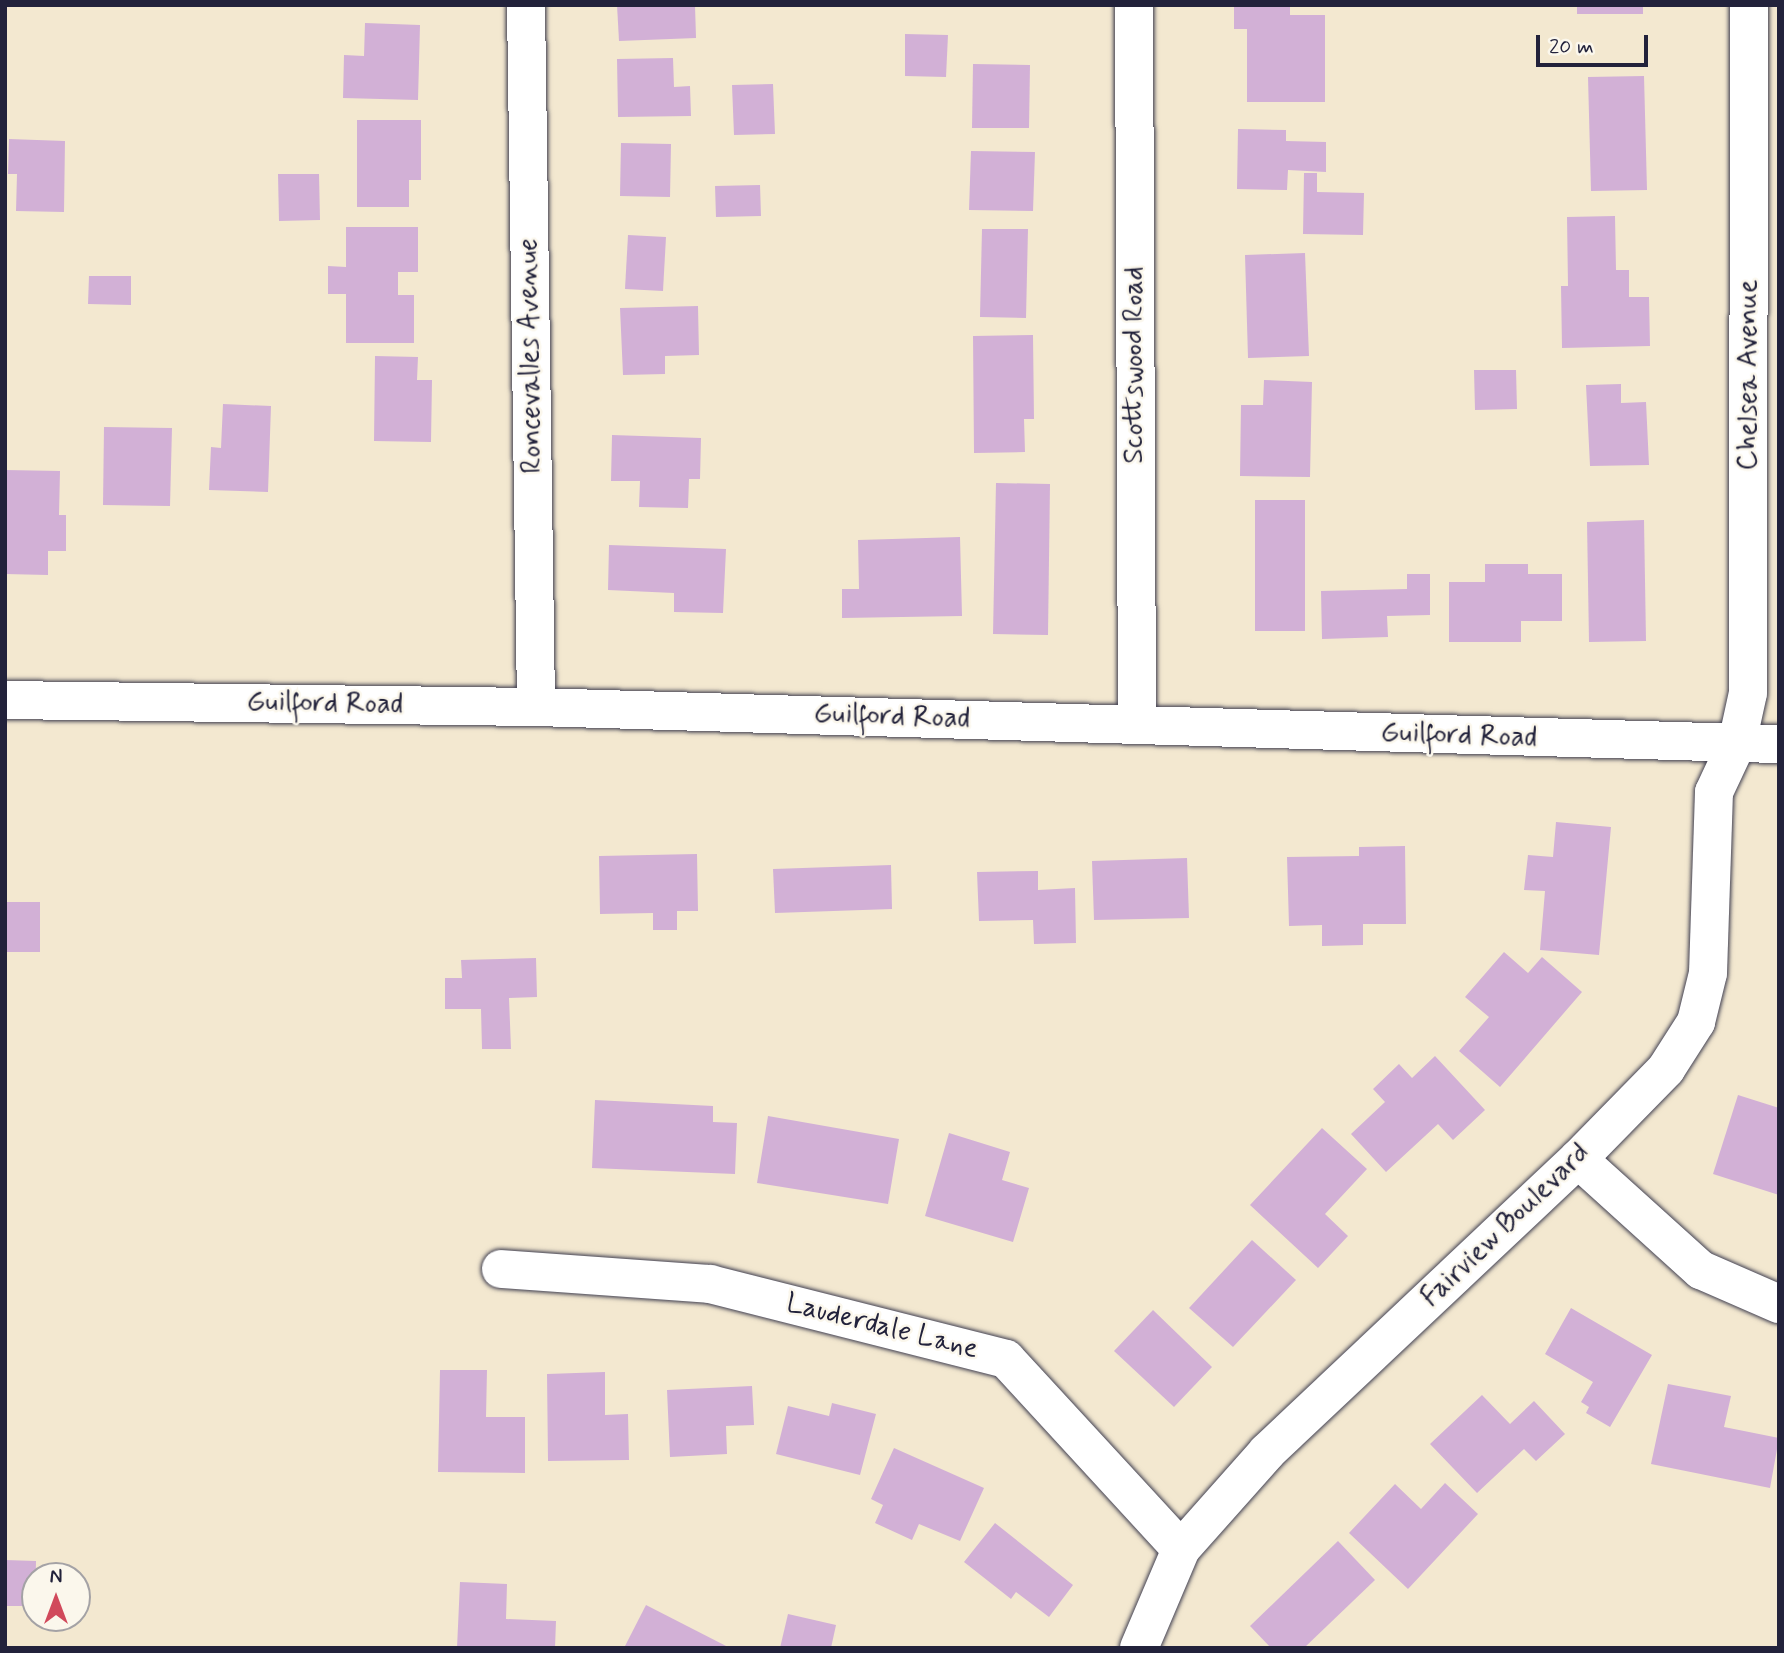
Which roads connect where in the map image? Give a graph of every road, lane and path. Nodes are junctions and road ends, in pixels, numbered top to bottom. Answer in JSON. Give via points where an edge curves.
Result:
{"nodes":[{"id":1,"x":526,"y":5,"type":"edge"},
{"id":2,"x":1134,"y":5,"type":"edge"},
{"id":3,"x":1749,"y":5,"type":"edge"},
{"id":4,"x":5,"y":699,"type":"edge"},
{"id":5,"x":536,"y":708,"type":"junction"},
{"id":6,"x":1137,"y":724,"type":"junction"},
{"id":7,"x":1737,"y":743,"type":"junction"},
{"id":8,"x":1779,"y":744,"type":"edge"},
{"id":9,"x":1578,"y":1159,"type":"junction"},
{"id":10,"x":502,"y":1269,"type":"dead end"},
{"id":11,"x":1779,"y":1304,"type":"edge"},
{"id":12,"x":1181,"y":1549,"type":"junction"},
{"id":13,"x":1139,"y":1648,"type":"edge"}],
"edges":[{"from":1,"to":5,"type":"street","name":"Roncevalles Avenue"},
{"from":2,"to":6,"type":"street","name":"Scottswood Road"},
{"from":3,"to":7,"type":"street","name":"Chelsea Avenue","via":[[1748,693]]},
{"from":4,"to":5,"type":"street","name":"Guilford Road"},
{"from":5,"to":6,"type":"street","name":"Guilford Road"},
{"from":6,"to":7,"type":"street","name":"Guilford Road"},
{"from":7,"to":8,"type":"street","name":"Guilford Road"},
{"from":7,"to":9,"type":"street","name":"Fairview Boulevard","via":[[1714,792],[1708,973],[1696,1022],[1667,1069]]},
{"from":9,"to":11,"type":"street","via":[[1701,1270]]},
{"from":9,"to":12,"type":"street","name":"Fairview Boulevard","via":[[1267,1452]]},
{"from":10,"to":12,"type":"street","name":"Lauderdale Lane","via":[[710,1284],[1006,1359]]},
{"from":12,"to":13,"type":"street","name":"Fairview Boulevard"}]}
